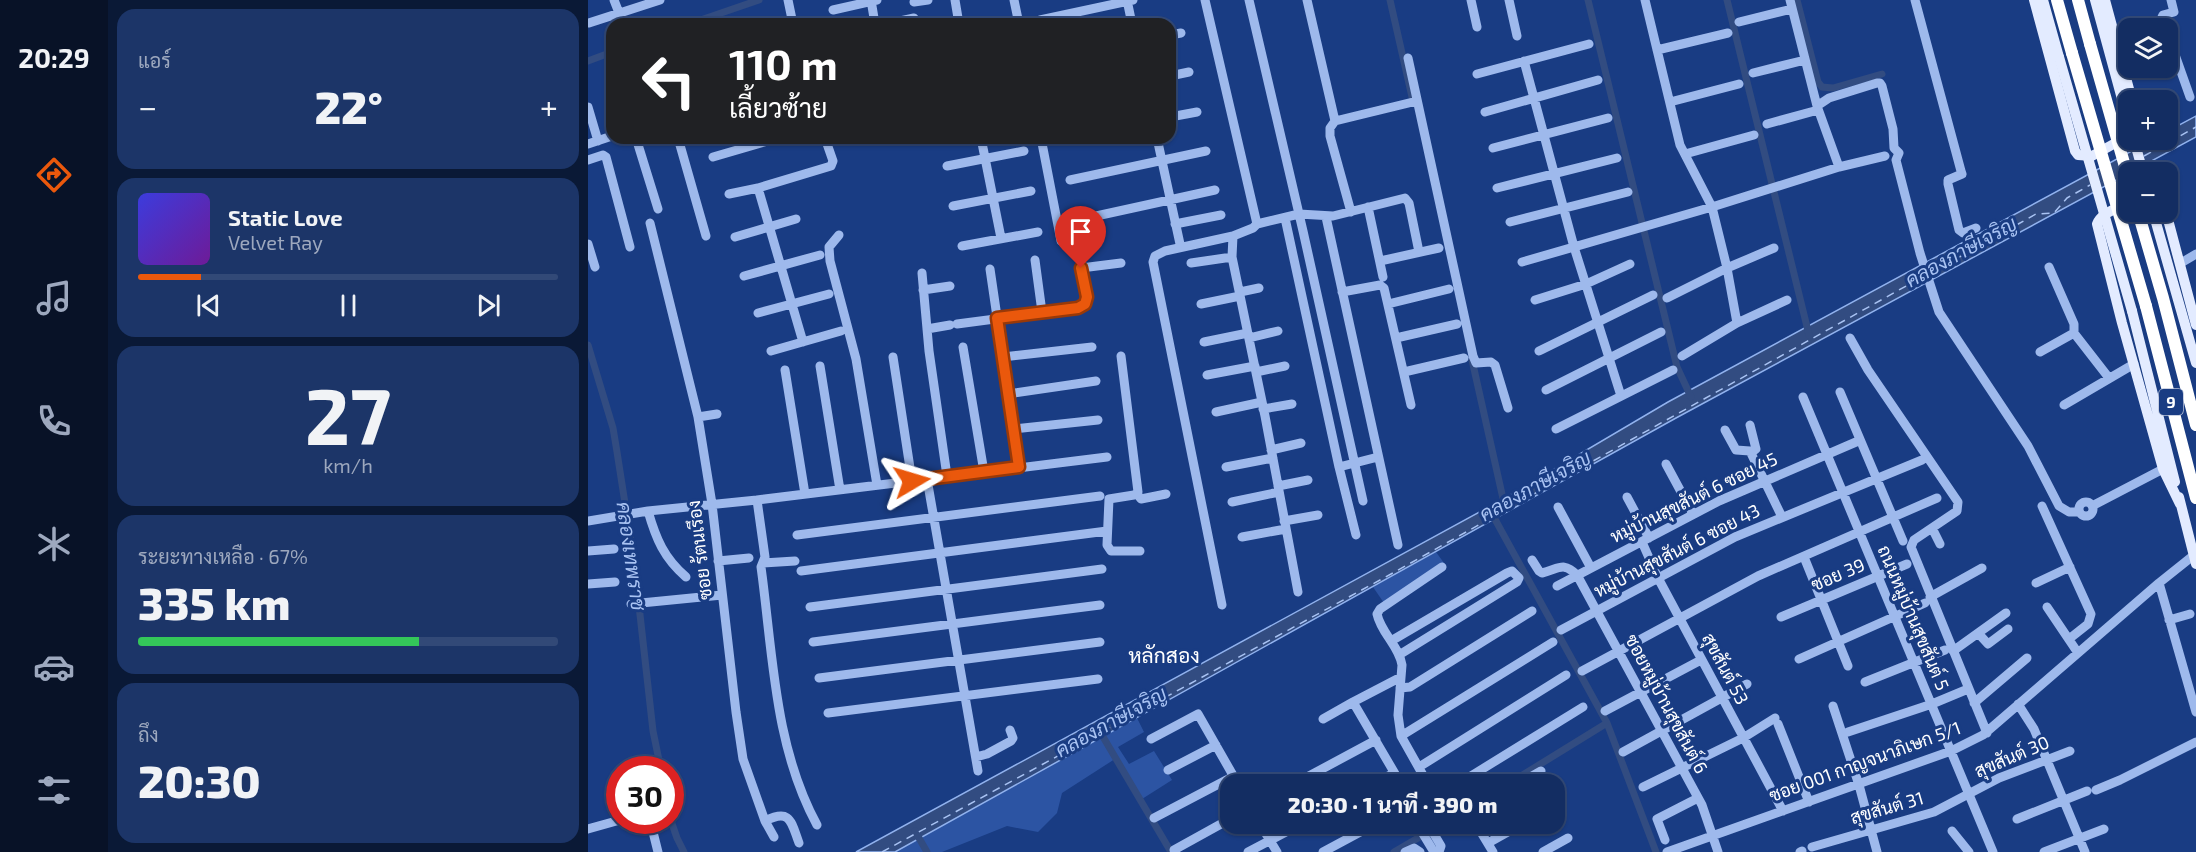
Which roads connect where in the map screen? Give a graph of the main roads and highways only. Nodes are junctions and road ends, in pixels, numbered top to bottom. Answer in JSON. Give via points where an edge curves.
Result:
{"nodes":[{"id":1,"x":2034,"y":0,"type":"edge"},
{"id":2,"x":2043,"y":0,"type":"edge"},
{"id":3,"x":2057,"y":0,"type":"edge"},
{"id":4,"x":2078,"y":0,"type":"edge"},
{"id":5,"x":2095,"y":0,"type":"edge"},
{"id":6,"x":2105,"y":0,"type":"edge"},
{"id":7,"x":2120,"y":90,"type":"edge"},
{"id":8,"x":2129,"y":90,"type":"edge"},
{"id":9,"x":2118,"y":142,"type":"edge"},
{"id":10,"x":2124,"y":162,"type":"edge"},
{"id":11,"x":2118,"y":208,"type":"edge"},
{"id":12,"x":2141,"y":222,"type":"edge"},
{"id":13,"x":2156,"y":222,"type":"edge"},
{"id":14,"x":2169,"y":222,"type":"edge"},
{"id":15,"x":2196,"y":325,"type":"edge"},
{"id":16,"x":2196,"y":363,"type":"edge"},
{"id":17,"x":2196,"y":425,"type":"edge"},
{"id":18,"x":2196,"y":498,"type":"edge"},
{"id":19,"x":2180,"y":504,"type":"junction"},
{"id":20,"x":2195,"y":560,"type":"edge"}],
"edges":[{"from":1,"to":9,"type":"main road","via":[[2075,151],[2092,156]]},
{"from":2,"to":19,"type":"main road","bridge":true,"via":[[2132,311]]},
{"from":3,"to":18,"type":"highway","number":"9","bridge":true,"via":[[2146,306]]},
{"from":4,"to":10,"type":"highway","bridge":true},
{"from":5,"to":7,"type":"main road"},
{"from":6,"to":8,"type":"main road"},
{"from":11,"to":19,"type":"main road","via":[[2098,219],[2097,224],[2163,469]]},
{"from":12,"to":17,"type":"highway","number":"9"},
{"from":13,"to":16,"type":"main road"},
{"from":14,"to":15,"type":"main road"},
{"from":19,"to":20,"type":"main road"}]}
